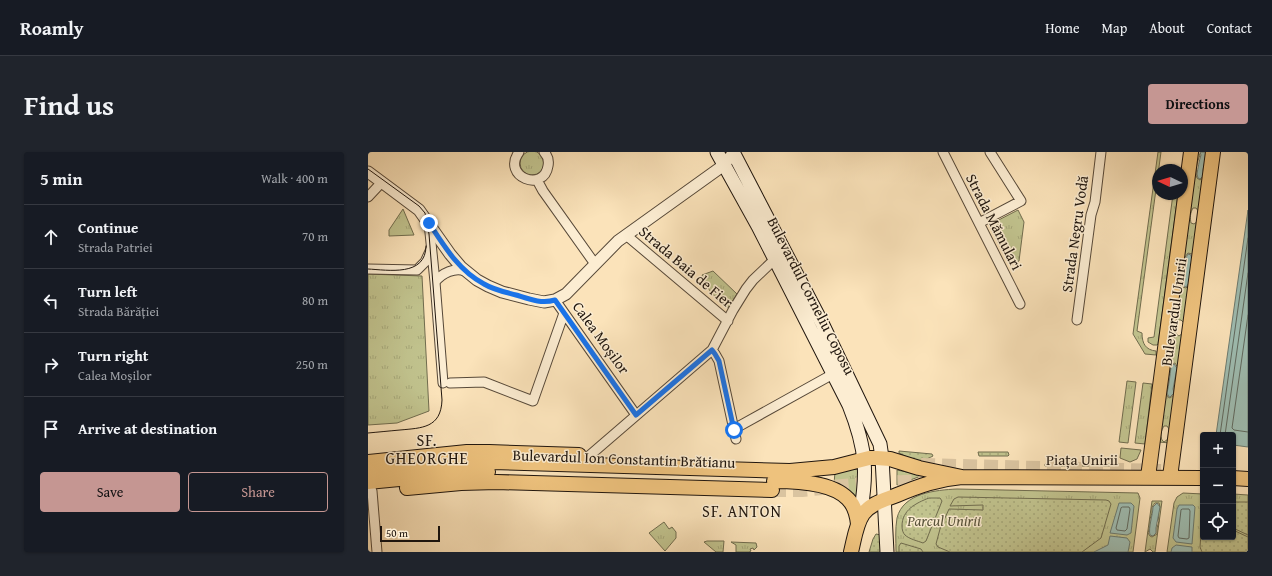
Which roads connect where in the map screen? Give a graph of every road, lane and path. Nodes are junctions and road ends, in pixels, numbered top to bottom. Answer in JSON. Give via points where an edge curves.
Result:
{"nodes":[{"id":1,"x":519,"y":152,"type":"edge"},
{"id":2,"x":544,"y":152,"type":"edge"},
{"id":3,"x":718,"y":152,"type":"edge"},
{"id":4,"x":733,"y":152,"type":"edge"},
{"id":5,"x":943,"y":152,"type":"edge"},
{"id":6,"x":990,"y":152,"type":"edge"},
{"id":7,"x":1101,"y":152,"type":"edge"},
{"id":8,"x":1191,"y":152,"type":"edge"},
{"id":9,"x":1213,"y":152,"type":"edge"},
{"id":10,"x":724,"y":165,"type":"junction"},
{"id":11,"x":368,"y":172,"type":"edge"},
{"id":12,"x":537,"y":180,"type":"junction"},
{"id":13,"x":382,"y":182,"type":"junction"},
{"id":14,"x":368,"y":197,"type":"edge"},
{"id":15,"x":429,"y":223,"type":"junction"},
{"id":16,"x":979,"y":223,"type":"junction"},
{"id":17,"x":626,"y":235,"type":"junction"},
{"id":18,"x":431,"y":247,"type":"junction"},
{"id":19,"x":775,"y":260,"type":"junction"},
{"id":20,"x":595,"y":264,"type":"junction"},
{"id":21,"x":368,"y":269,"type":"edge"},
{"id":22,"x":465,"y":271,"type":"junction"},
{"id":23,"x":435,"y":282,"type":"junction"},
{"id":24,"x":555,"y":300,"type":"junction"},
{"id":25,"x":1020,"y":304,"type":"dead end"},
{"id":26,"x":564,"y":313,"type":"junction"},
{"id":27,"x":1077,"y":320,"type":"dead end"},
{"id":28,"x":728,"y":321,"type":"junction"},
{"id":29,"x":712,"y":350,"type":"junction"},
{"id":30,"x":833,"y":374,"type":"junction"},
{"id":31,"x":636,"y":415,"type":"junction"},
{"id":32,"x":734,"y":430,"type":"junction"},
{"id":33,"x":736,"y":439,"type":"dead end"},
{"id":34,"x":589,"y":456,"type":"junction"},
{"id":35,"x":882,"y":458,"type":"junction"},
{"id":36,"x":448,"y":459,"type":"junction"},
{"id":37,"x":864,"y":459,"type":"junction"},
{"id":38,"x":368,"y":462,"type":"edge"},
{"id":39,"x":773,"y":464,"type":"dead end"},
{"id":40,"x":368,"y":472,"type":"edge"},
{"id":41,"x":1148,"y":477,"type":"junction"},
{"id":42,"x":1170,"y":477,"type":"junction"},
{"id":43,"x":962,"y":478,"type":"junction"},
{"id":44,"x":1200,"y":478,"type":"edge"},
{"id":45,"x":1236,"y":478,"type":"edge"},
{"id":46,"x":1248,"y":479,"type":"edge"},
{"id":47,"x":616,"y":482,"type":"junction"},
{"id":48,"x":369,"y":488,"type":"edge"},
{"id":49,"x":772,"y":490,"type":"tunnel mouth"},
{"id":50,"x":885,"y":499,"type":"junction"},
{"id":51,"x":859,"y":522,"type":"junction"},
{"id":52,"x":377,"y":552,"type":"edge"},
{"id":53,"x":851,"y":552,"type":"edge"},
{"id":54,"x":887,"y":552,"type":"edge"}],
"edges":[{"from":1,"to":12,"type":"street","via":[[515,162],[516,170],[527,180]]},
{"from":2,"to":12,"type":"street","via":[[548,159],[548,169],[542,178]]},
{"from":3,"to":10,"type":"main road","name":"Bulevardul Corneliu Coposu"},
{"from":4,"to":10,"type":"street"},
{"from":4,"to":35,"type":"main road","name":"Bulevardul Corneliu Coposu","via":[[822,323],[880,444]]},
{"from":5,"to":16,"type":"street","name":"Strada Mămulari"},
{"from":6,"to":16,"type":"street","name":"Strada Mămulari","via":[[1021,200]]},
{"from":7,"to":27,"type":"street","name":"Strada Negru Vodă"},
{"from":8,"to":41,"type":"main road","name":"Bulevardul Unirii"},
{"from":9,"to":42,"type":"main road","name":"Bulevardul Unirii"},
{"from":10,"to":17,"type":"street"},
{"from":10,"to":19,"type":"main road","name":"Bulevardul Corneliu Coposu"},
{"from":11,"to":13,"type":"street","name":"Calea Moșilor"},
{"from":12,"to":20,"type":"street"},
{"from":13,"to":14,"type":"street"},
{"from":13,"to":15,"type":"street","name":"Calea Moșilor","via":[[413,204]]},
{"from":15,"to":18,"type":"street"},
{"from":15,"to":22,"type":"street","name":"Calea Moșilor"},
{"from":16,"to":25,"type":"street","name":"Strada Mămulari"},
{"from":17,"to":20,"type":"street"},
{"from":17,"to":28,"type":"street","name":"Strada Baia de Fier"},
{"from":18,"to":21,"type":"street","via":[[423,265],[417,270]]},
{"from":18,"to":23,"type":"street"},
{"from":19,"to":28,"type":"street","via":[[753,280]]},
{"from":19,"to":30,"type":"main road","name":"Bulevardul Corneliu Coposu"},
{"from":20,"to":24,"type":"street","via":[[570,291]]},
{"from":22,"to":23,"type":"street","via":[[459,269],[447,273]]},
{"from":22,"to":24,"type":"street","name":"Calea Moșilor","via":[[483,284],[502,292],[537,301]]},
{"from":23,"to":26,"type":"street","via":[[446,383],[484,382],[533,401]]},
{"from":24,"to":26,"type":"street","name":"Calea Moșilor"},
{"from":26,"to":31,"type":"street","name":"Calea Moșilor"},
{"from":28,"to":29,"type":"street"},
{"from":29,"to":31,"type":"street"},
{"from":29,"to":32,"type":"street","via":[[719,361]]},
{"from":30,"to":32,"type":"street"},
{"from":30,"to":37,"type":"main road","name":"Bulevardul Corneliu Coposu","via":[[857,426]]},
{"from":31,"to":34,"type":"street"},
{"from":32,"to":33,"type":"street"},
{"from":34,"to":36,"type":"main road","name":"Bulevardul Ion Constantin Brătianu","via":[[489,452]]},
{"from":34,"to":39,"type":"main road","name":"Bulevardul Ion Constantin Brătianu"},
{"from":35,"to":37,"type":"main road","name":"Piața Unirii"},
{"from":35,"to":43,"type":"main road","name":"Piața Unirii"},
{"from":35,"to":50,"type":"main road"},
{"from":36,"to":37,"type":"main road","name":"Bulevardul Ion Constantin Brătianu","via":[[467,463],[783,472],[834,467]]},
{"from":36,"to":38,"type":"main road","name":"Bulevardul Ion Constantin Brătianu"},
{"from":36,"to":40,"type":"main road","name":"Bulevardul Ion Constantin Brătianu"},
{"from":37,"to":51,"type":"main road","via":[[865,488]]},
{"from":41,"to":42,"type":"main road","name":"Piața Unirii"},
{"from":41,"to":43,"type":"main road","name":"Piața Unirii"},
{"from":42,"to":44,"type":"main road","name":"Piața Unirii"},
{"from":43,"to":50,"type":"main road","name":"Piața Unirii","via":[[928,483]]},
{"from":45,"to":46,"type":"main road"},
{"from":47,"to":48,"type":"main road","name":"Bulevardul Ion Constantin Brătianu","via":[[481,482]]},
{"from":47,"to":49,"type":"main road"},
{"from":47,"to":51,"type":"main road","name":"Bulevardul Ion Constantin Brătianu","via":[[792,481],[813,484],[838,492],[848,499]]},
{"from":48,"to":52,"type":"street"},
{"from":50,"to":51,"type":"main road","name":"Piața Unirii","via":[[870,507]]},
{"from":50,"to":54,"type":"main road"},
{"from":51,"to":53,"type":"main road"}]}
